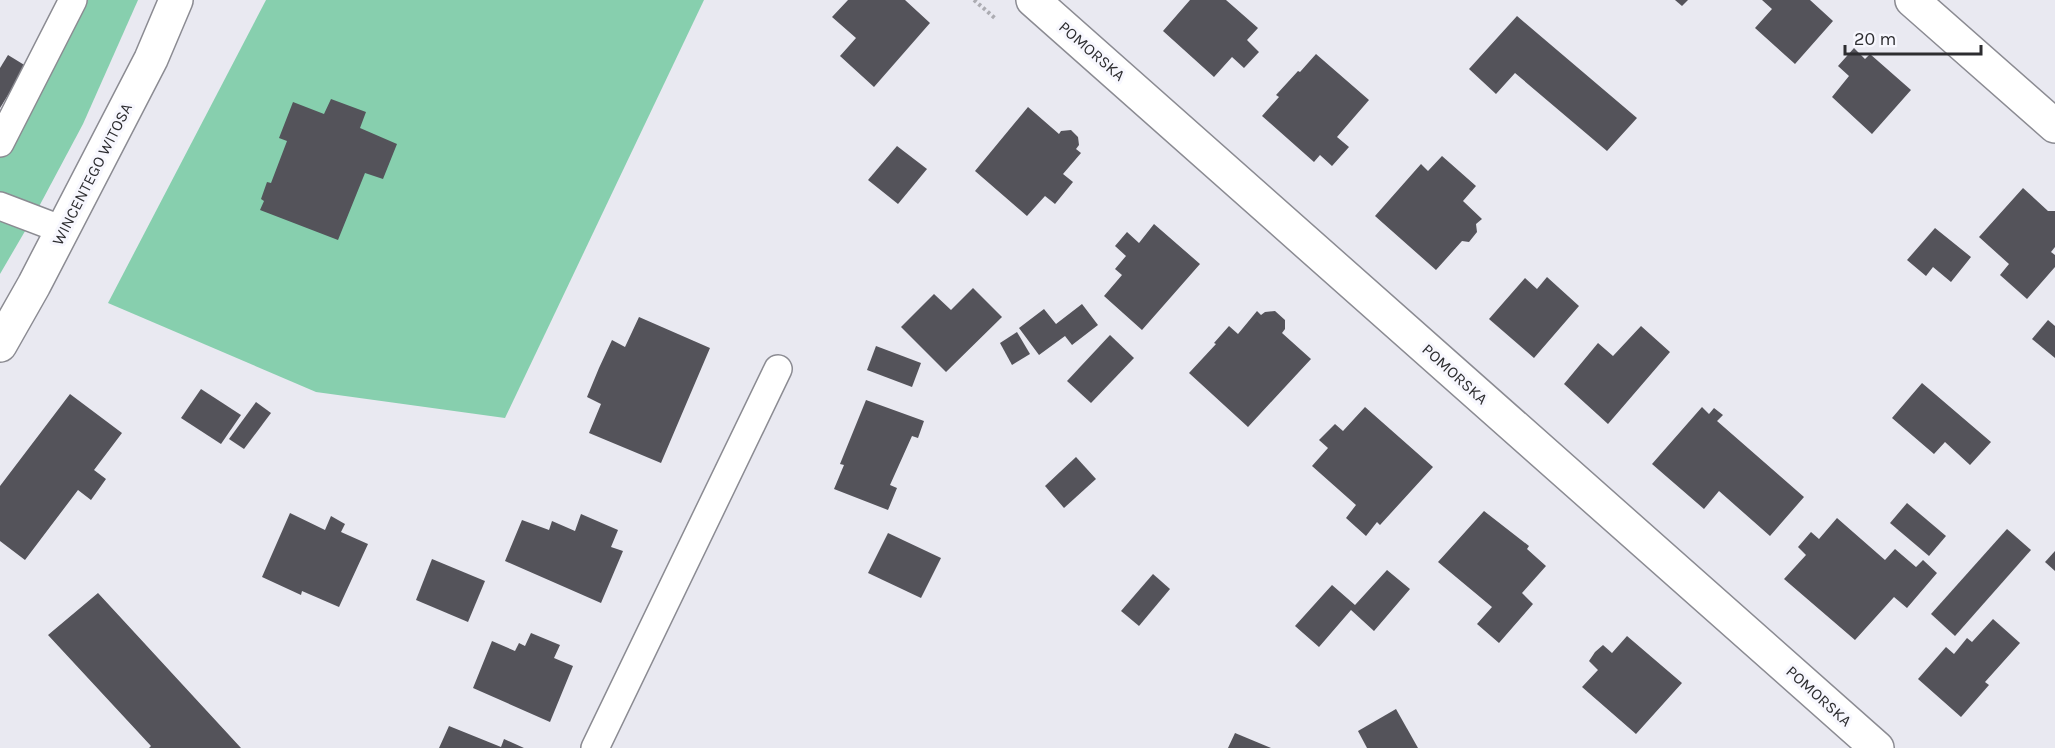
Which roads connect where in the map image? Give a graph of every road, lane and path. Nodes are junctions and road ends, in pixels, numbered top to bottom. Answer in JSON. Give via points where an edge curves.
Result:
{"nodes":[{"id":1,"x":73,"y":0,"type":"edge"},
{"id":2,"x":176,"y":0,"type":"edge"},
{"id":3,"x":1033,"y":0,"type":"edge"},
{"id":4,"x":1912,"y":0,"type":"edge"},
{"id":5,"x":2055,"y":126,"type":"edge"},
{"id":6,"x":0,"y":143,"type":"edge"},
{"id":7,"x":0,"y":206,"type":"edge"},
{"id":8,"x":63,"y":230,"type":"junction"},
{"id":9,"x":0,"y":345,"type":"edge"},
{"id":10,"x":778,"y":369,"type":"dead end"},
{"id":11,"x":595,"y":748,"type":"edge"},
{"id":12,"x":1877,"y":748,"type":"edge"}],
"edges":[{"from":1,"to":6,"type":"lane"},
{"from":2,"to":8,"type":"street","name":"WINCENTEGO WITOSA","via":[[151,59]]},
{"from":3,"to":12,"type":"street","name":"POMORSKA"},
{"from":4,"to":5,"type":"street"},
{"from":7,"to":8,"type":"lane"},
{"from":8,"to":9,"type":"street","name":"WINCENTEGO WITOSA"},
{"from":10,"to":11,"type":"lane"}]}
